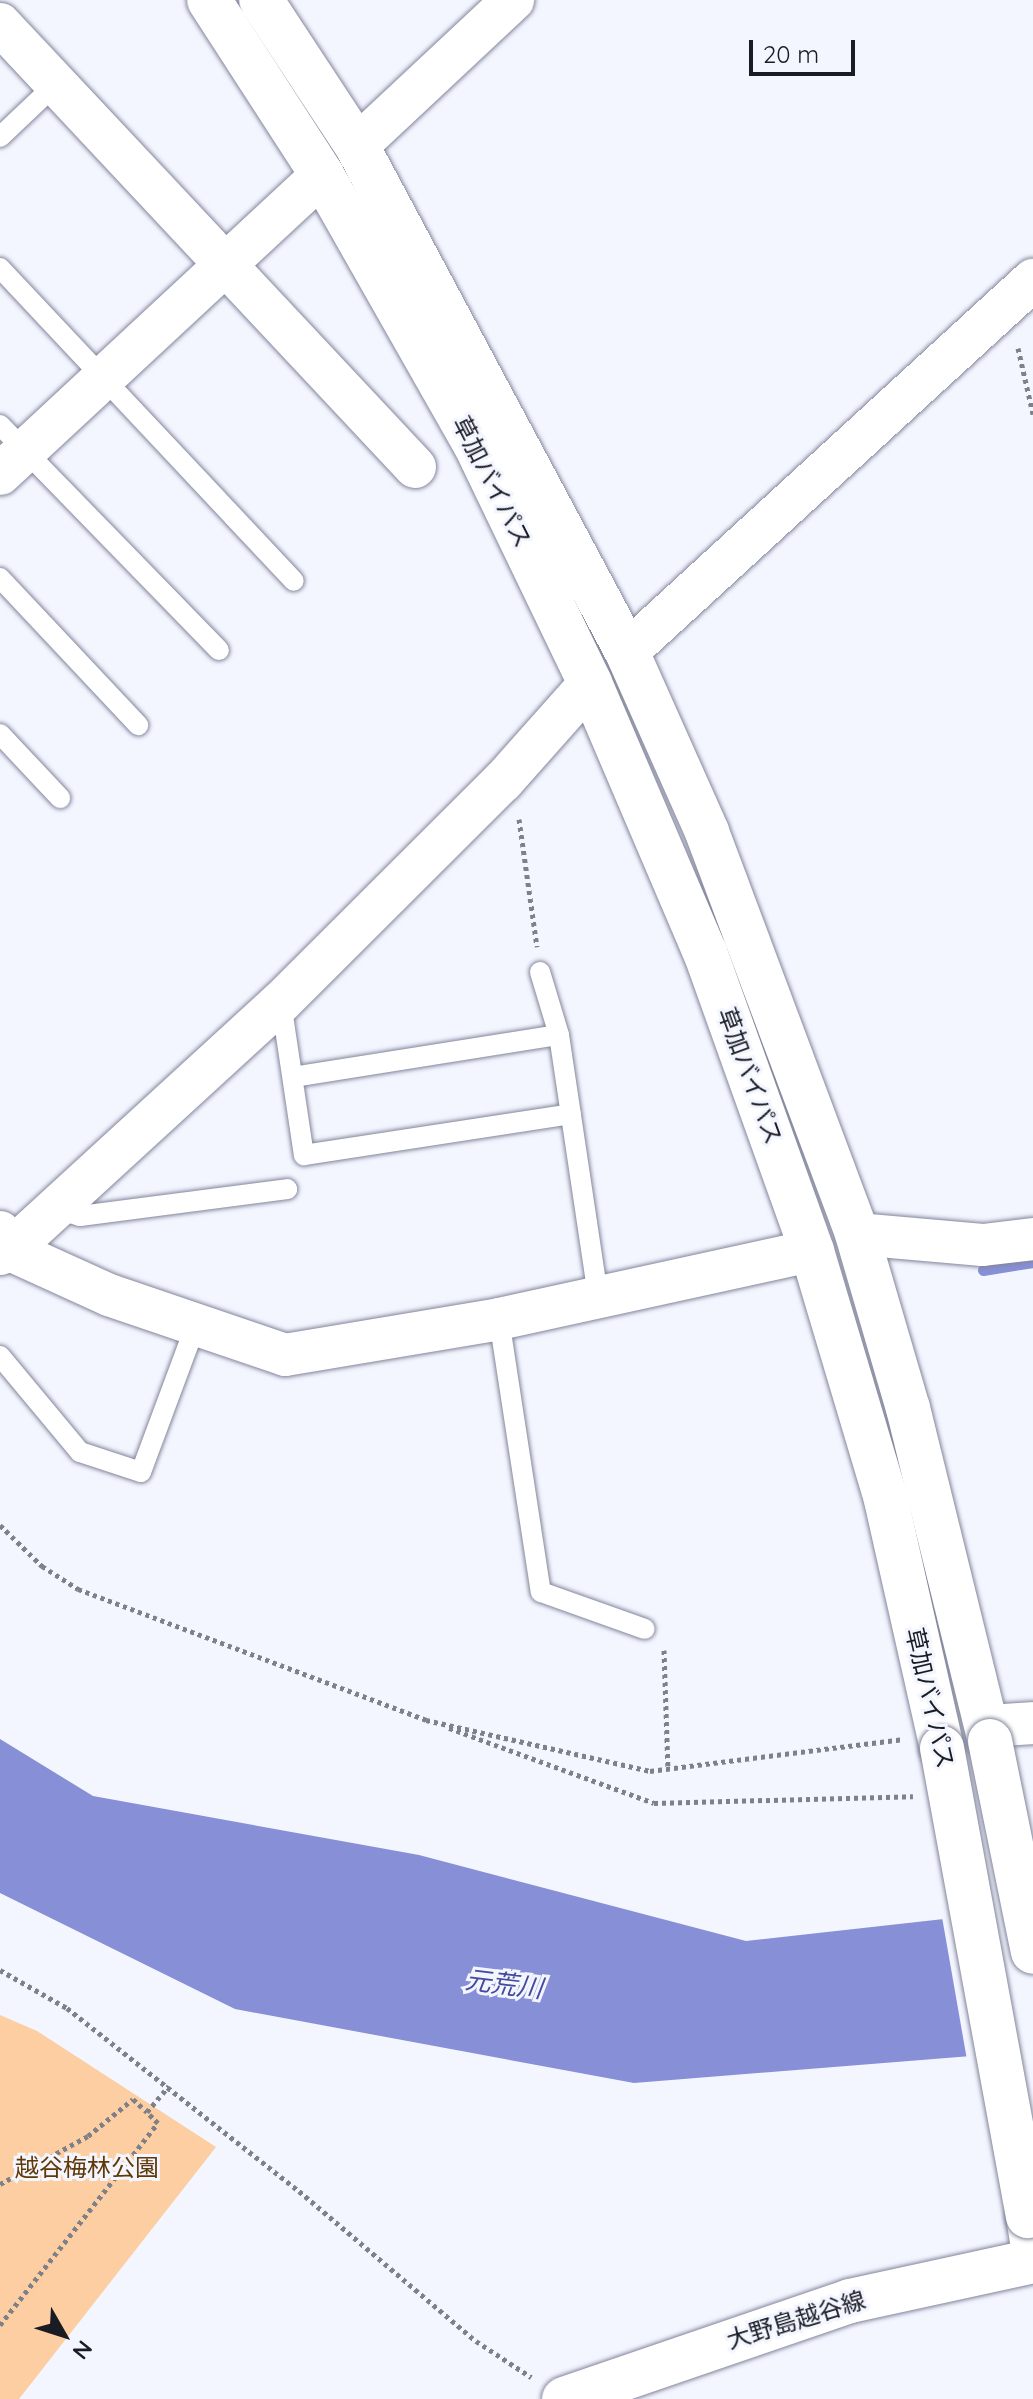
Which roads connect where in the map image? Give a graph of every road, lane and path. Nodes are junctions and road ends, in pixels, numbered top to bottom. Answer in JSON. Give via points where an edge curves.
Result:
{"nodes":[{"id":1,"x":209,"y":0,"type":"edge"},
{"id":2,"x":261,"y":0,"type":"edge"},
{"id":3,"x":513,"y":0,"type":"edge"},
{"id":4,"x":0,"y":24,"type":"edge"},
{"id":5,"x":57,"y":83,"type":"junction"},
{"id":6,"x":0,"y":137,"type":"edge"},
{"id":7,"x":357,"y":146,"type":"junction"},
{"id":8,"x":322,"y":175,"type":"junction"},
{"id":9,"x":228,"y":263,"type":"junction"},
{"id":10,"x":0,"y":268,"type":"edge"},
{"id":11,"x":1020,"y":292,"type":"edge"},
{"id":12,"x":103,"y":379,"type":"junction"},
{"id":13,"x":1033,"y":414,"type":"edge"},
{"id":14,"x":8,"y":450,"type":"edge"},
{"id":15,"x":415,"y":467,"type":"dead end"},
{"id":16,"x":0,"y":578,"type":"edge"},
{"id":17,"x":294,"y":581,"type":"dead end"},
{"id":18,"x":219,"y":650,"type":"dead end"},
{"id":19,"x":627,"y":652,"type":"junction"},
{"id":20,"x":590,"y":683,"type":"junction"},
{"id":21,"x":138,"y":725,"type":"dead end"},
{"id":22,"x":0,"y":734,"type":"edge"},
{"id":23,"x":503,"y":781,"type":"junction"},
{"id":24,"x":60,"y":798,"type":"dead end"},
{"id":25,"x":540,"y":972,"type":"joint"},
{"id":26,"x":281,"y":1002,"type":"junction"},
{"id":27,"x":559,"y":1035,"type":"junction"},
{"id":28,"x":293,"y":1077,"type":"junction"},
{"id":29,"x":571,"y":1114,"type":"junction"},
{"id":30,"x":287,"y":1189,"type":"dead end"},
{"id":31,"x":53,"y":1208,"type":"junction"},
{"id":32,"x":857,"y":1234,"type":"junction"},
{"id":33,"x":1033,"y":1239,"type":"edge"},
{"id":34,"x":3,"y":1245,"type":"edge"},
{"id":35,"x":812,"y":1251,"type":"junction"},
{"id":36,"x":598,"y":1297,"type":"junction"},
{"id":37,"x":499,"y":1319,"type":"junction"},
{"id":38,"x":196,"y":1324,"type":"junction"},
{"id":39,"x":0,"y":1356,"type":"edge"},
{"id":40,"x":0,"y":1525,"type":"edge"},
{"id":41,"x":645,"y":1629,"type":"joint"},
{"id":42,"x":426,"y":1720,"type":"junction"},
{"id":43,"x":1033,"y":1723,"type":"edge"},
{"id":44,"x":989,"y":1733,"type":"junction"},
{"id":45,"x":940,"y":1740,"type":"junction"},
{"id":46,"x":668,"y":1769,"type":"junction"},
{"id":47,"x":924,"y":1794,"type":"dead end"},
{"id":48,"x":1033,"y":1952,"type":"edge"},
{"id":49,"x":0,"y":1970,"type":"edge"},
{"id":50,"x":169,"y":2086,"type":"junction"},
{"id":51,"x":147,"y":2112,"type":"junction"},
{"id":52,"x":0,"y":2184,"type":"edge"},
{"id":53,"x":1030,"y":2232,"type":"edge"},
{"id":54,"x":1033,"y":2261,"type":"edge"},
{"id":55,"x":0,"y":2325,"type":"edge"},
{"id":56,"x":552,"y":2392,"type":"edge"}],
"edges":[{"from":1,"to":8,"type":"main road","name":"草加バイパス"},
{"from":2,"to":7,"type":"main road","name":"草加バイパス"},
{"from":3,"to":7,"type":"street"},
{"from":4,"to":5,"type":"street"},
{"from":5,"to":6,"type":"lane"},
{"from":5,"to":9,"type":"street"},
{"from":7,"to":19,"type":"main road","name":"草加バイパス"},
{"from":8,"to":9,"type":"street"},
{"from":8,"to":20,"type":"main road","name":"草加バイパス","via":[[475,444]]},
{"from":9,"to":12,"type":"street"},
{"from":9,"to":15,"type":"street"},
{"from":10,"to":12,"type":"lane"},
{"from":11,"to":13,"type":"path"},
{"from":11,"to":19,"type":"street"},
{"from":12,"to":14,"type":"street"},
{"from":12,"to":17,"type":"lane"},
{"from":14,"to":18,"type":"lane"},
{"from":16,"to":21,"type":"lane"},
{"from":19,"to":32,"type":"main road","name":"草加バイパス","via":[[707,832]]},
{"from":20,"to":23,"type":"street"},
{"from":20,"to":35,"type":"main road","name":"草加バイパス","via":[[705,952]]},
{"from":22,"to":24,"type":"lane"},
{"from":23,"to":25,"type":"path","via":[[519,819]]},
{"from":23,"to":26,"type":"street"},
{"from":25,"to":27,"type":"lane"},
{"from":26,"to":28,"type":"lane"},
{"from":26,"to":31,"type":"street"},
{"from":27,"to":28,"type":"lane"},
{"from":27,"to":29,"type":"lane"},
{"from":28,"to":29,"type":"lane","via":[[304,1155]]},
{"from":29,"to":36,"type":"lane"},
{"from":30,"to":31,"type":"lane","via":[[80,1216]]},
{"from":31,"to":34,"type":"street"},
{"from":32,"to":33,"type":"street","via":[[983,1245]]},
{"from":32,"to":44,"type":"main road","name":"草加バイパス","via":[[908,1408]]},
{"from":34,"to":38,"type":"street","via":[[109,1295]]},
{"from":35,"to":36,"type":"street"},
{"from":35,"to":45,"type":"main road","name":"草加バイパス","via":[[886,1500]]},
{"from":36,"to":37,"type":"street"},
{"from":37,"to":38,"type":"street","via":[[285,1355]]},
{"from":37,"to":41,"type":"lane","via":[[541,1592]]},
{"from":38,"to":39,"type":"lane","via":[[141,1472],[80,1452]]},
{"from":40,"to":42,"type":"path","via":[[42,1566],[78,1589]]},
{"from":41,"to":46,"type":"path","via":[[659,1635],[663,1644]]},
{"from":42,"to":46,"type":"path","via":[[650,1771]]},
{"from":42,"to":47,"type":"path","via":[[654,1803],[878,1801]]},
{"from":43,"to":44,"type":"street"},
{"from":44,"to":48,"type":"main road","name":"草加バイパス","bridge":true},
{"from":45,"to":46,"type":"path"},
{"from":45,"to":53,"type":"main road","name":"草加バイパス","bridge":true,"via":[[971,1882]]},
{"from":49,"to":50,"type":"path","via":[[67,2008]]},
{"from":50,"to":51,"type":"path"},
{"from":50,"to":56,"type":"path","via":[[476,2341]]},
{"from":51,"to":52,"type":"path","via":[[133,2099],[88,2136]]},
{"from":51,"to":55,"type":"path","via":[[158,2123]]},
{"from":54,"to":56,"type":"main road","name":"大野島越谷線","via":[[850,2301]]}]}
